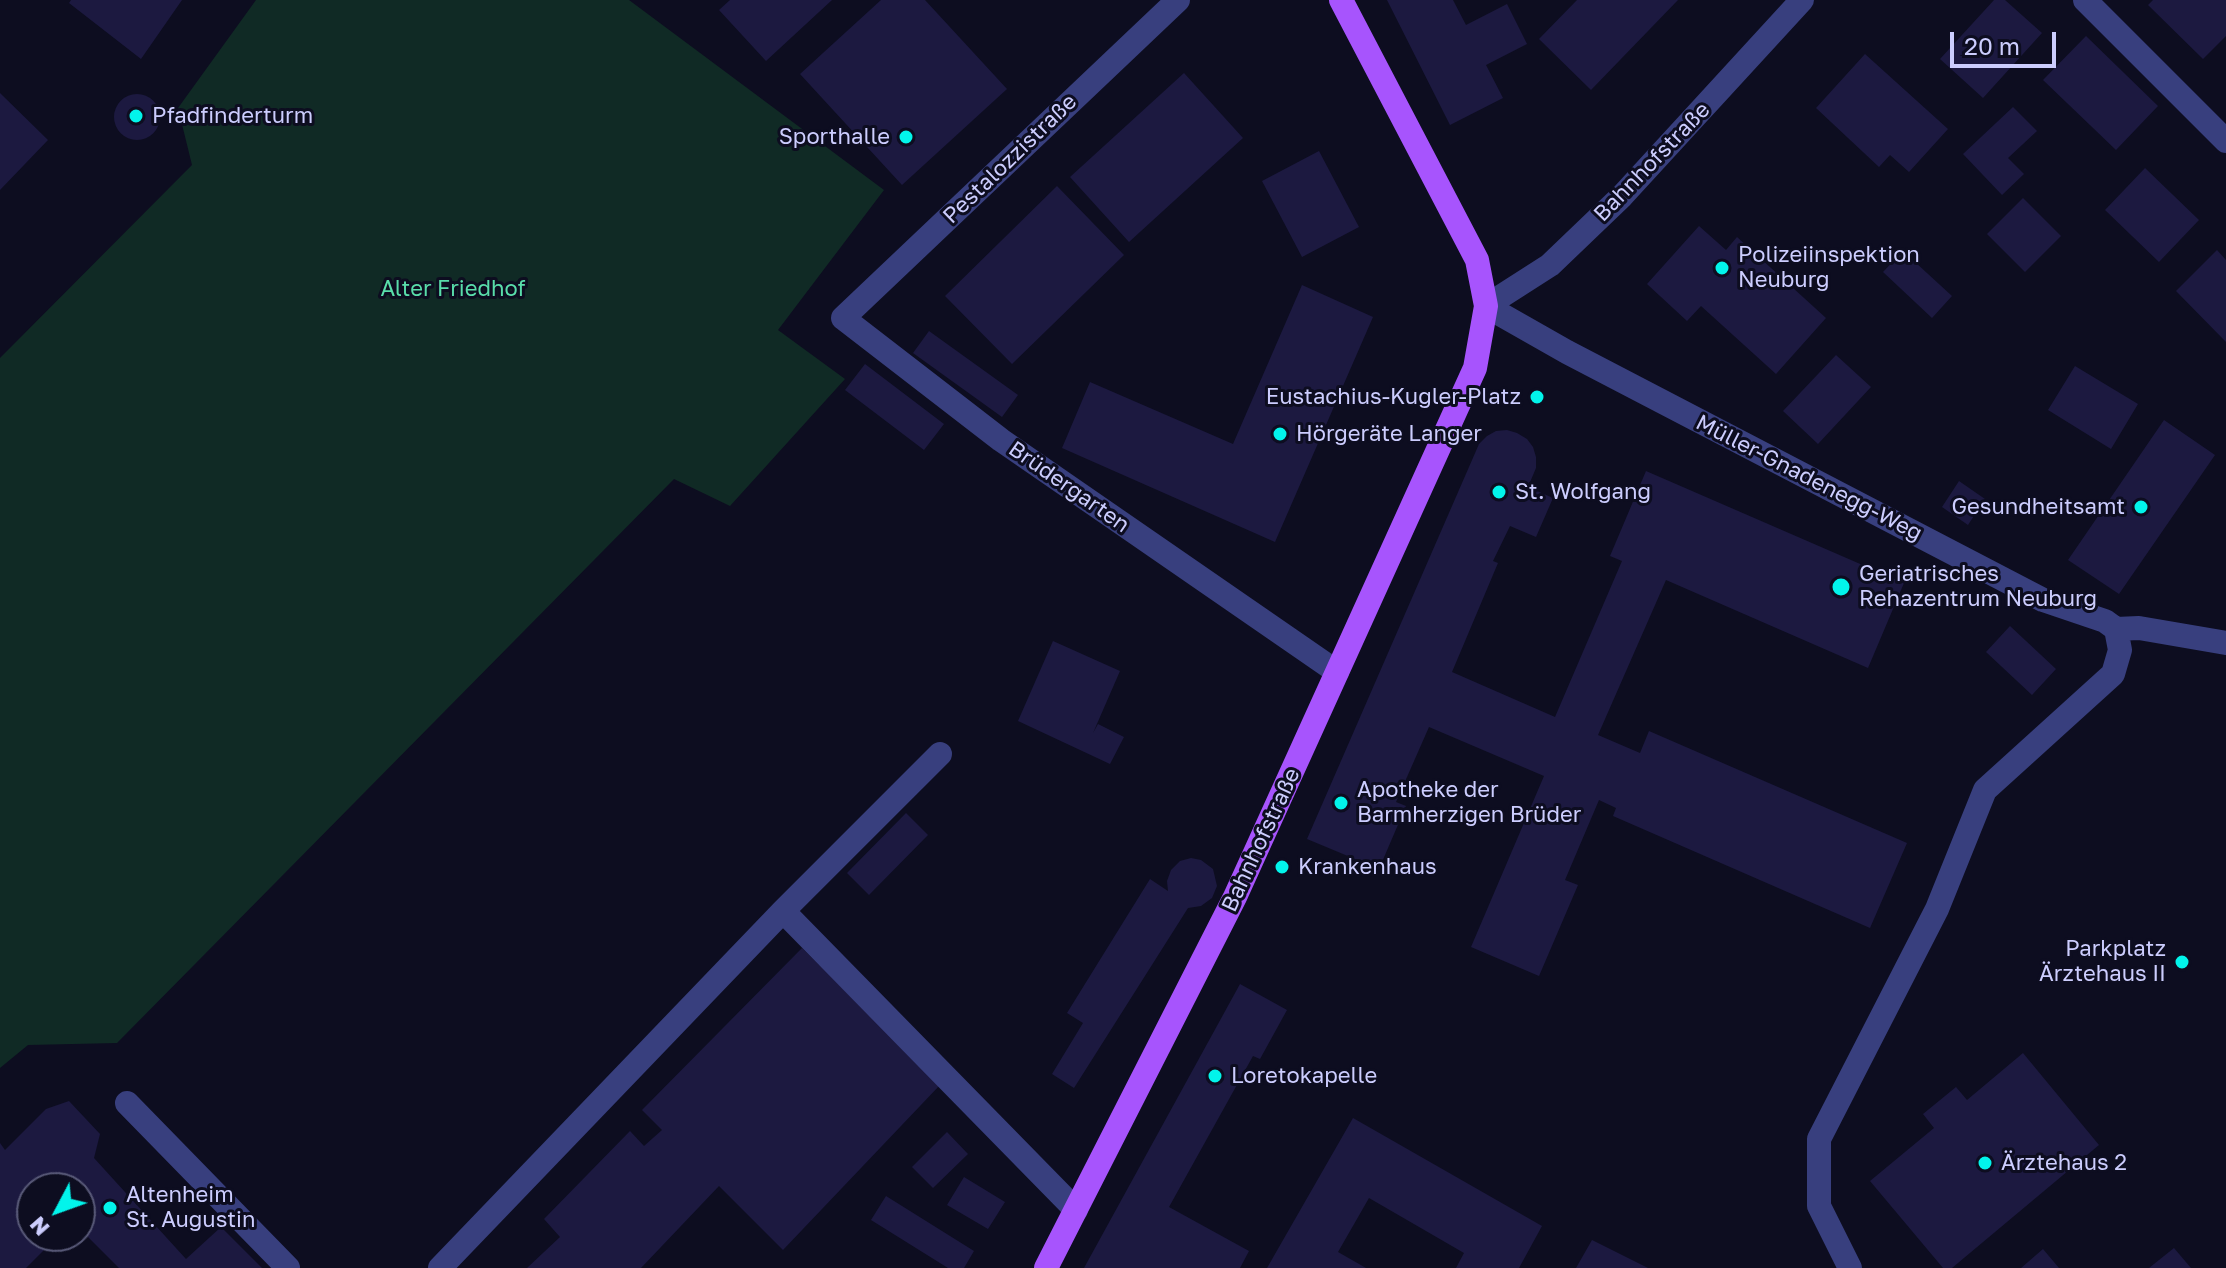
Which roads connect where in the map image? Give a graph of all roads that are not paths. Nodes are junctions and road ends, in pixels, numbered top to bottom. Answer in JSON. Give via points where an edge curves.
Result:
{"nodes":[{"id":1,"x":1178,"y":0,"type":"edge"},
{"id":2,"x":1341,"y":0,"type":"edge"},
{"id":3,"x":1802,"y":0,"type":"edge"},
{"id":4,"x":2085,"y":0,"type":"edge"},
{"id":5,"x":2226,"y":141,"type":"edge"},
{"id":6,"x":1486,"y":306,"type":"junction"},
{"id":7,"x":843,"y":318,"type":"joint"},
{"id":8,"x":2116,"y":629,"type":"junction"},
{"id":9,"x":2226,"y":643,"type":"edge"},
{"id":10,"x":1337,"y":672,"type":"junction"},
{"id":11,"x":940,"y":754,"type":"dead end"},
{"id":12,"x":783,"y":911,"type":"junction"},
{"id":13,"x":127,"y":1103,"type":"dead end"},
{"id":14,"x":1076,"y":1210,"type":"junction"},
{"id":15,"x":288,"y":1268,"type":"edge"},
{"id":16,"x":440,"y":1268,"type":"edge"},
{"id":17,"x":1046,"y":1268,"type":"edge"},
{"id":18,"x":1850,"y":1268,"type":"edge"}],
"edges":[{"from":1,"to":7,"type":"street","name":"Pestalozzistraße"},
{"from":2,"to":6,"type":"main road","via":[[1477,260]]},
{"from":3,"to":6,"type":"street","name":"Bahnhofstraße","via":[[1622,196],[1550,265]]},
{"from":4,"to":5,"type":"street"},
{"from":6,"to":8,"type":"street","name":"Müller-Gnadenegg-Weg","via":[[2043,600]]},
{"from":6,"to":10,"type":"main road","name":"Bahnhofstraße","via":[[1475,368]]},
{"from":7,"to":10,"type":"street","name":"Brüdergarten","via":[[1001,440]]},
{"from":8,"to":9,"type":"street"},
{"from":8,"to":18,"type":"street","via":[[2120,650],[2113,674],[1985,790],[1937,909],[1819,1139],[1819,1206]]},
{"from":10,"to":14,"type":"main road","name":"Bahnhofstraße","via":[[1235,897]]},
{"from":11,"to":12,"type":"street"},
{"from":12,"to":14,"type":"street"},
{"from":12,"to":16,"type":"street"},
{"from":13,"to":15,"type":"street"},
{"from":14,"to":17,"type":"main road","name":"Bahnhofstraße"}]}
